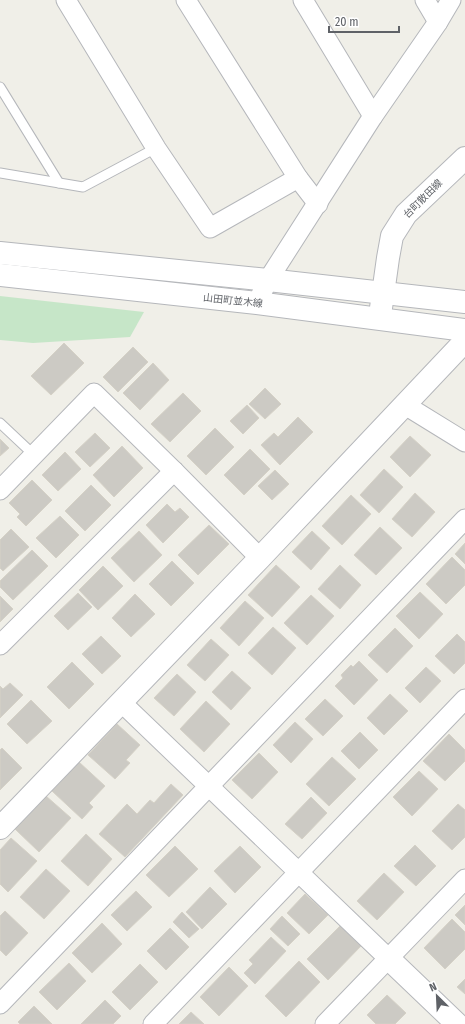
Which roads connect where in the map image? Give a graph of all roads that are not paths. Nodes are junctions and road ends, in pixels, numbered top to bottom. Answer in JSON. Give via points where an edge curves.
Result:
{"nodes":[{"id":1,"x":66,"y":0,"type":"edge"},
{"id":2,"x":186,"y":0,"type":"edge"},
{"id":3,"x":303,"y":0,"type":"edge"},
{"id":4,"x":425,"y":0,"type":"edge"},
{"id":5,"x":451,"y":0,"type":"edge"},
{"id":6,"x":438,"y":22,"type":"junction"},
{"id":7,"x":0,"y":87,"type":"edge"},
{"id":8,"x":373,"y":116,"type":"junction"},
{"id":9,"x":156,"y":148,"type":"junction"},
{"id":10,"x":465,"y":158,"type":"edge"},
{"id":11,"x":0,"y":173,"type":"edge"},
{"id":12,"x":457,"y":174,"type":"edge"},
{"id":13,"x":298,"y":178,"type":"junction"},
{"id":14,"x":59,"y":183,"type":"junction"},
{"id":15,"x":318,"y":204,"type":"junction"},
{"id":16,"x":0,"y":253,"type":"edge"},
{"id":17,"x":0,"y":276,"type":"edge"},
{"id":18,"x":268,"y":280,"type":"junction"},
{"id":19,"x":383,"y":293,"type":"junction"},
{"id":20,"x":465,"y":302,"type":"edge"},
{"id":21,"x":257,"y":303,"type":"junction"},
{"id":22,"x":380,"y":318,"type":"junction"},
{"id":23,"x":465,"y":330,"type":"edge"},
{"id":24,"x":465,"y":341,"type":"edge"},
{"id":25,"x":405,"y":405,"type":"junction"},
{"id":26,"x":0,"y":423,"type":"edge"},
{"id":27,"x":465,"y":442,"type":"edge"},
{"id":28,"x":34,"y":455,"type":"junction"},
{"id":29,"x":174,"y":471,"type":"junction"},
{"id":30,"x":0,"y":490,"type":"edge"},
{"id":31,"x":465,"y":519,"type":"edge"},
{"id":32,"x":260,"y":558,"type":"junction"},
{"id":33,"x":0,"y":645,"type":"edge"},
{"id":34,"x":465,"y":699,"type":"edge"},
{"id":35,"x":121,"y":702,"type":"junction"},
{"id":36,"x":209,"y":786,"type":"junction"},
{"id":37,"x":0,"y":827,"type":"edge"},
{"id":38,"x":299,"y":872,"type":"junction"},
{"id":39,"x":465,"y":879,"type":"edge"},
{"id":40,"x":388,"y":958,"type":"junction"},
{"id":41,"x":0,"y":1004,"type":"edge"},
{"id":42,"x":153,"y":1024,"type":"edge"},
{"id":43,"x":326,"y":1024,"type":"edge"},
{"id":44,"x":457,"y":1024,"type":"edge"}],
"edges":[{"from":1,"to":9,"type":"street"},
{"from":2,"to":13,"type":"street"},
{"from":3,"to":8,"type":"street"},
{"from":4,"to":6,"type":"street"},
{"from":5,"to":6,"type":"street"},
{"from":6,"to":8,"type":"street"},
{"from":7,"to":14,"type":"lane"},
{"from":8,"to":15,"type":"street"},
{"from":9,"to":13,"type":"street","via":[[210,228]]},
{"from":9,"to":14,"type":"lane","via":[[83,186]]},
{"from":10,"to":12,"type":"street","name":"台町散田線"},
{"from":11,"to":14,"type":"lane"},
{"from":12,"to":19,"type":"street","name":"台町散田線","via":[[406,214],[392,236]]},
{"from":13,"to":15,"type":"street"},
{"from":15,"to":18,"type":"street"},
{"from":16,"to":18,"type":"street"},
{"from":17,"to":21,"type":"street","name":"山田町並木線"},
{"from":18,"to":19,"type":"street"},
{"from":18,"to":21,"type":"street"},
{"from":19,"to":20,"type":"street"},
{"from":19,"to":22,"type":"street","name":"台町散田線"},
{"from":21,"to":22,"type":"street","name":"山田町並木線"},
{"from":22,"to":23,"type":"street","name":"山田町並木線"},
{"from":24,"to":25,"type":"street"},
{"from":25,"to":27,"type":"street"},
{"from":25,"to":32,"type":"street"},
{"from":26,"to":28,"type":"lane"},
{"from":28,"to":29,"type":"street","via":[[94,393]]},
{"from":28,"to":30,"type":"street"},
{"from":29,"to":32,"type":"street"},
{"from":29,"to":33,"type":"street"},
{"from":31,"to":36,"type":"street"},
{"from":32,"to":35,"type":"street"},
{"from":34,"to":38,"type":"street"},
{"from":35,"to":36,"type":"street"},
{"from":35,"to":37,"type":"street"},
{"from":36,"to":38,"type":"street"},
{"from":36,"to":41,"type":"street"},
{"from":38,"to":40,"type":"street"},
{"from":38,"to":42,"type":"street"},
{"from":39,"to":40,"type":"street"},
{"from":40,"to":43,"type":"street"},
{"from":40,"to":44,"type":"street"}]}
